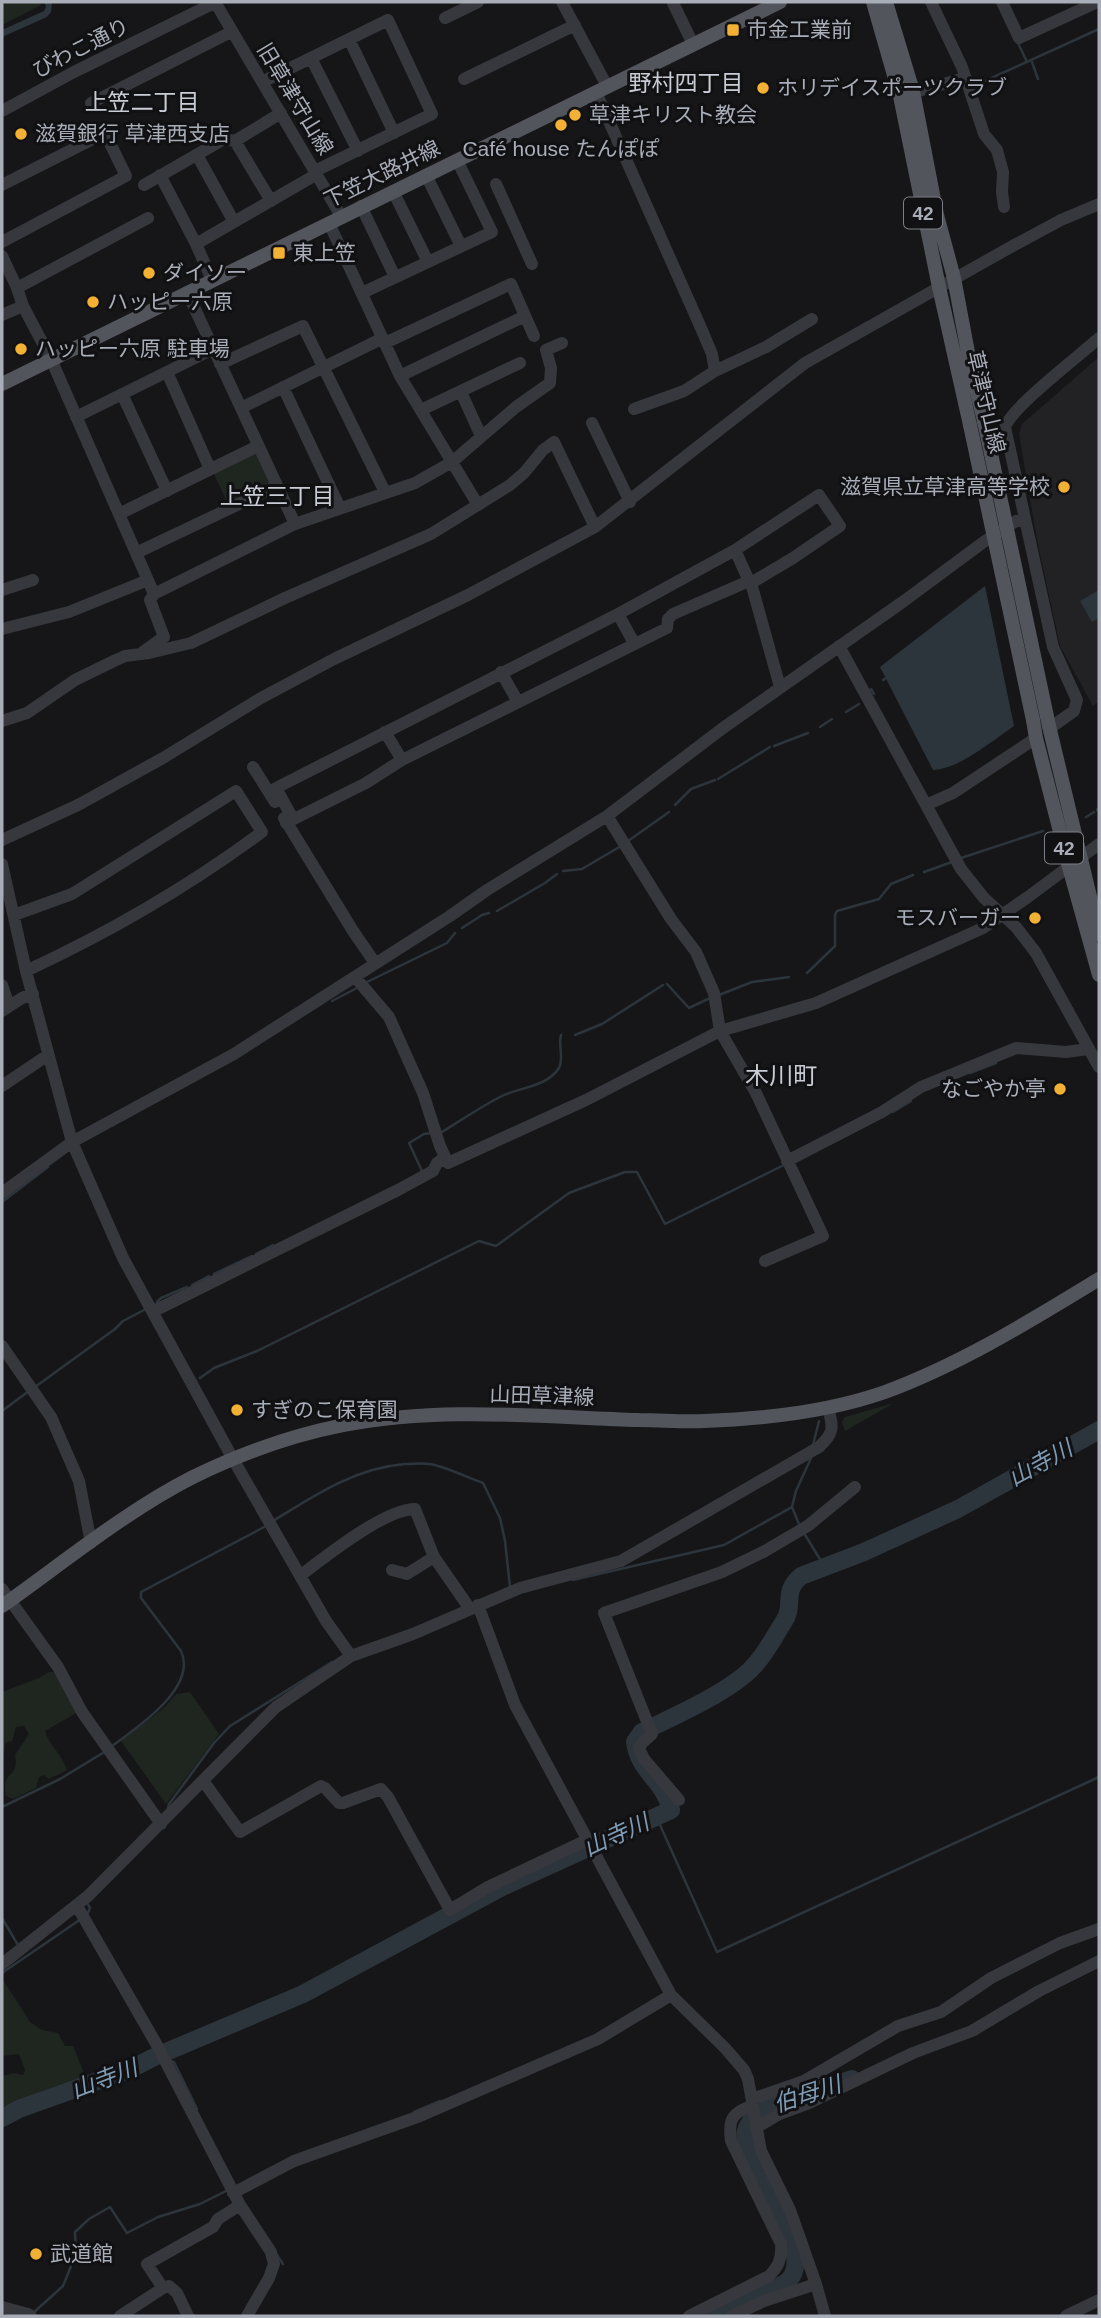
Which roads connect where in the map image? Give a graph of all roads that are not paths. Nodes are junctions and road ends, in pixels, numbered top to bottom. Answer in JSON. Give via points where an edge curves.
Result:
{"nodes":[{"id":1,"x":215,"y":2,"type":"edge"},
{"id":2,"x":478,"y":2,"type":"edge"},
{"id":3,"x":562,"y":2,"type":"edge"},
{"id":4,"x":674,"y":2,"type":"edge"},
{"id":5,"x":780,"y":2,"type":"edge"},
{"id":6,"x":873,"y":2,"type":"edge"},
{"id":7,"x":886,"y":2,"type":"edge"},
{"id":8,"x":931,"y":2,"type":"edge"},
{"id":9,"x":1002,"y":2,"type":"edge"},
{"id":10,"x":1097,"y":5,"type":"edge"},
{"id":11,"x":445,"y":18,"type":"dead end"},
{"id":12,"x":575,"y":24,"type":"junction"},
{"id":13,"x":231,"y":32,"type":"junction"},
{"id":14,"x":349,"y":39,"type":"junction"},
{"id":15,"x":694,"y":44,"type":"junction"},
{"id":16,"x":311,"y":58,"type":"junction"},
{"id":17,"x":965,"y":78,"type":"junction"},
{"id":18,"x":464,"y":79,"type":"dead end"},
{"id":19,"x":262,"y":82,"type":"junction"},
{"id":20,"x":602,"y":89,"type":"junction"},
{"id":21,"x":907,"y":94,"type":"junction"},
{"id":22,"x":91,"y":103,"type":"dead end"},
{"id":23,"x":2,"y":111,"type":"edge"},
{"id":24,"x":281,"y":113,"type":"junction"},
{"id":25,"x":394,"y":133,"type":"junction"},
{"id":26,"x":235,"y":141,"type":"junction"},
{"id":27,"x":358,"y":151,"type":"junction"},
{"id":28,"x":197,"y":155,"type":"junction"},
{"id":29,"x":457,"y":160,"type":"junction"},
{"id":30,"x":316,"y":173,"type":"junction"},
{"id":31,"x":160,"y":175,"type":"junction"},
{"id":32,"x":426,"y":175,"type":"junction"},
{"id":33,"x":496,"y":184,"type":"dead end"},
{"id":34,"x":144,"y":185,"type":"dead end"},
{"id":35,"x":2,"y":186,"type":"edge"},
{"id":36,"x":393,"y":191,"type":"junction"},
{"id":37,"x":271,"y":201,"type":"junction"},
{"id":38,"x":506,"y":204,"type":"junction"},
{"id":39,"x":1099,"y":204,"type":"edge"},
{"id":40,"x":361,"y":206,"type":"junction"},
{"id":41,"x":1004,"y":207,"type":"dead end"},
{"id":42,"x":484,"y":215,"type":"junction"},
{"id":43,"x":148,"y":218,"type":"dead end"},
{"id":44,"x":335,"y":220,"type":"junction"},
{"id":45,"x":233,"y":222,"type":"junction"},
{"id":46,"x":2,"y":242,"type":"edge"},
{"id":47,"x":196,"y":244,"type":"junction"},
{"id":48,"x":461,"y":246,"type":"junction"},
{"id":49,"x":2,"y":256,"type":"edge"},
{"id":50,"x":428,"y":262,"type":"junction"},
{"id":51,"x":532,"y":264,"type":"dead end"},
{"id":52,"x":5,"y":271,"type":"edge"},
{"id":53,"x":395,"y":277,"type":"junction"},
{"id":54,"x":954,"y":278,"type":"junction"},
{"id":55,"x":212,"y":280,"type":"junction"},
{"id":56,"x":939,"y":287,"type":"junction"},
{"id":57,"x":18,"y":288,"type":"junction"},
{"id":58,"x":187,"y":292,"type":"junction"},
{"id":59,"x":362,"y":293,"type":"junction"},
{"id":60,"x":23,"y":306,"type":"junction"},
{"id":61,"x":2,"y":315,"type":"edge"},
{"id":62,"x":525,"y":316,"type":"junction"},
{"id":63,"x":812,"y":319,"type":"dead end"},
{"id":64,"x":534,"y":336,"type":"dead end"},
{"id":65,"x":1099,"y":338,"type":"edge"},
{"id":66,"x":384,"y":341,"type":"junction"},
{"id":67,"x":562,"y":343,"type":"dead end"},
{"id":68,"x":213,"y":349,"type":"junction"},
{"id":69,"x":51,"y":359,"type":"junction"},
{"id":70,"x":520,"y":363,"type":"dead end"},
{"id":71,"x":220,"y":364,"type":"junction"},
{"id":72,"x":324,"y":367,"type":"junction"},
{"id":73,"x":715,"y":371,"type":"junction"},
{"id":74,"x":167,"y":372,"type":"junction"},
{"id":75,"x":400,"y":376,"type":"junction"},
{"id":76,"x":2,"y":384,"type":"edge"},
{"id":77,"x":283,"y":387,"type":"junction"},
{"id":78,"x":461,"y":392,"type":"junction"},
{"id":79,"x":122,"y":394,"type":"junction"},
{"id":80,"x":241,"y":408,"type":"junction"},
{"id":81,"x":634,"y":409,"type":"dead end"},
{"id":82,"x":421,"y":410,"type":"junction"},
{"id":83,"x":76,"y":417,"type":"junction"},
{"id":84,"x":592,"y":423,"type":"dead end"},
{"id":85,"x":977,"y":423,"type":"junction"},
{"id":86,"x":481,"y":436,"type":"junction"},
{"id":87,"x":258,"y":446,"type":"junction"},
{"id":88,"x":452,"y":462,"type":"junction"},
{"id":89,"x":211,"y":469,"type":"junction"},
{"id":90,"x":277,"y":486,"type":"junction"},
{"id":91,"x":167,"y":491,"type":"junction"},
{"id":92,"x":385,"y":492,"type":"junction"},
{"id":93,"x":629,"y":502,"type":"junction"},
{"id":94,"x":478,"y":505,"type":"junction"},
{"id":95,"x":340,"y":508,"type":"junction"},
{"id":96,"x":119,"y":514,"type":"junction"},
{"id":97,"x":1024,"y":520,"type":"junction"},
{"id":98,"x":295,"y":524,"type":"junction"},
{"id":99,"x":595,"y":527,"type":"junction"},
{"id":100,"x":735,"y":550,"type":"junction"},
{"id":101,"x":136,"y":553,"type":"junction"},
{"id":102,"x":33,"y":580,"type":"dead end"},
{"id":103,"x":148,"y":580,"type":"junction"},
{"id":104,"x":750,"y":582,"type":"junction"},
{"id":105,"x":2,"y":590,"type":"edge"},
{"id":106,"x":154,"y":594,"type":"junction"},
{"id":107,"x":618,"y":614,"type":"junction"},
{"id":108,"x":2,"y":629,"type":"edge"},
{"id":109,"x":634,"y":643,"type":"junction"},
{"id":110,"x":839,"y":646,"type":"junction"},
{"id":111,"x":134,"y":655,"type":"junction"},
{"id":112,"x":501,"y":672,"type":"junction"},
{"id":113,"x":780,"y":687,"type":"junction"},
{"id":114,"x":518,"y":702,"type":"junction"},
{"id":115,"x":2,"y":721,"type":"edge"},
{"id":116,"x":1049,"y":727,"type":"junction"},
{"id":117,"x":385,"y":732,"type":"junction"},
{"id":118,"x":1036,"y":738,"type":"junction"},
{"id":119,"x":402,"y":761,"type":"junction"},
{"id":120,"x":253,"y":766,"type":"dead end"},
{"id":121,"x":926,"y":806,"type":"junction"},
{"id":122,"x":607,"y":816,"type":"junction"},
{"id":123,"x":290,"y":821,"type":"junction"},
{"id":124,"x":2,"y":840,"type":"edge"},
{"id":125,"x":1099,"y":844,"type":"edge"},
{"id":126,"x":1074,"y":863,"type":"junction"},
{"id":127,"x":2,"y":864,"type":"edge"},
{"id":128,"x":14,"y":915,"type":"junction"},
{"id":129,"x":1001,"y":915,"type":"junction"},
{"id":130,"x":1099,"y":934,"type":"edge"},
{"id":131,"x":375,"y":963,"type":"junction"},
{"id":132,"x":26,"y":971,"type":"junction"},
{"id":133,"x":1099,"y":975,"type":"edge"},
{"id":134,"x":355,"y":977,"type":"junction"},
{"id":135,"x":2,"y":985,"type":"edge"},
{"id":136,"x":33,"y":993,"type":"junction"},
{"id":137,"x":6,"y":1008,"type":"edge"},
{"id":138,"x":720,"y":1031,"type":"junction"},
{"id":139,"x":1088,"y":1049,"type":"junction"},
{"id":140,"x":48,"y":1055,"type":"junction"},
{"id":141,"x":1099,"y":1066,"type":"edge"},
{"id":142,"x":2,"y":1086,"type":"edge"},
{"id":143,"x":72,"y":1142,"type":"junction"},
{"id":144,"x":445,"y":1157,"type":"junction"},
{"id":145,"x":787,"y":1161,"type":"junction"},
{"id":146,"x":2,"y":1193,"type":"edge"},
{"id":147,"x":765,"y":1261,"type":"dead end"},
{"id":148,"x":1099,"y":1279,"type":"edge"},
{"id":149,"x":154,"y":1311,"type":"junction"},
{"id":150,"x":2,"y":1346,"type":"edge"},
{"id":151,"x":828,"y":1407,"type":"junction"},
{"id":152,"x":233,"y":1459,"type":"junction"},
{"id":153,"x":855,"y":1487,"type":"dead end"},
{"id":154,"x":91,"y":1543,"type":"junction"},
{"id":155,"x":434,"y":1558,"type":"junction"},
{"id":156,"x":392,"y":1570,"type":"dead end"},
{"id":157,"x":301,"y":1575,"type":"junction"},
{"id":158,"x":4,"y":1599,"type":"edge"},
{"id":159,"x":474,"y":1607,"type":"junction"},
{"id":160,"x":351,"y":1656,"type":"junction"},
{"id":161,"x":204,"y":1782,"type":"junction"},
{"id":162,"x":679,"y":1800,"type":"dead end"},
{"id":163,"x":161,"y":1824,"type":"junction"},
{"id":164,"x":587,"y":1840,"type":"junction"},
{"id":165,"x":78,"y":1906,"type":"junction"},
{"id":166,"x":1099,"y":1929,"type":"edge"},
{"id":167,"x":1099,"y":1961,"type":"edge"},
{"id":168,"x":2,"y":1964,"type":"edge"},
{"id":169,"x":671,"y":1994,"type":"junction"},
{"id":170,"x":752,"y":2102,"type":"junction"},
{"id":171,"x":756,"y":2128,"type":"junction"},
{"id":172,"x":233,"y":2193,"type":"junction"},
{"id":173,"x":240,"y":2205,"type":"junction"},
{"id":174,"x":816,"y":2284,"type":"junction"},
{"id":175,"x":163,"y":2288,"type":"junction"},
{"id":176,"x":1099,"y":2300,"type":"edge"},
{"id":177,"x":2,"y":2307,"type":"edge"},
{"id":178,"x":186,"y":2315,"type":"edge"},
{"id":179,"x":31,"y":2316,"type":"edge"},
{"id":180,"x":120,"y":2316,"type":"edge"},
{"id":181,"x":247,"y":2316,"type":"edge"},
{"id":182,"x":689,"y":2316,"type":"edge"},
{"id":183,"x":732,"y":2316,"type":"edge"},
{"id":184,"x":825,"y":2316,"type":"edge"},
{"id":185,"x":1066,"y":2316,"type":"edge"}],
"edges":[{"from":1,"to":13,"type":"street","name":"旧草津守山線"},
{"from":1,"to":23,"type":"street","name":"びわこ通り"},
{"from":2,"to":11,"type":"street"},
{"from":3,"to":12,"type":"street"},
{"from":4,"to":15,"type":"street"},
{"from":5,"to":15,"type":"main road","name":"下笠大路井線"},
{"from":6,"to":21,"type":"main road","name":"草津守山線","number":"42"},
{"from":7,"to":21,"type":"main road","name":"草津守山線","number":"42"},
{"from":8,"to":17,"type":"street"},
{"from":9,"to":10,"type":"street","via":[[1019,38]]},
{"from":12,"to":18,"type":"street"},
{"from":12,"to":20,"type":"street"},
{"from":13,"to":19,"type":"street","name":"旧草津守山線"},
{"from":13,"to":22,"type":"street"},
{"from":14,"to":16,"type":"street"},
{"from":14,"to":25,"type":"street"},
{"from":14,"to":25,"type":"street","via":[[388,20],[432,114]]},
{"from":15,"to":20,"type":"main road","name":"下笠大路井線"},
{"from":16,"to":19,"type":"street"},
{"from":16,"to":27,"type":"street"},
{"from":17,"to":21,"type":"street"},
{"from":17,"to":41,"type":"street","via":[[984,134],[997,150]]},
{"from":19,"to":24,"type":"street","name":"旧草津守山線"},
{"from":20,"to":29,"type":"main road","name":"下笠大路井線"},
{"from":20,"to":73,"type":"street","via":[[712,354]]},
{"from":21,"to":54,"type":"main road","name":"草津守山線","number":"42"},
{"from":21,"to":56,"type":"main road","name":"草津守山線","number":"42"},
{"from":24,"to":26,"type":"street"},
{"from":24,"to":30,"type":"street","name":"旧草津守山線"},
{"from":25,"to":27,"type":"street"},
{"from":26,"to":28,"type":"street","via":[[224,139]]},
{"from":26,"to":37,"type":"street"},
{"from":27,"to":30,"type":"street"},
{"from":28,"to":31,"type":"street"},
{"from":28,"to":45,"type":"street"},
{"from":29,"to":32,"type":"main road","name":"下笠大路井線"},
{"from":29,"to":42,"type":"street"},
{"from":30,"to":37,"type":"street"},
{"from":30,"to":44,"type":"street","name":"旧草津守山線"},
{"from":31,"to":34,"type":"street"},
{"from":31,"to":47,"type":"street"},
{"from":32,"to":36,"type":"main road","name":"下笠大路井線"},
{"from":32,"to":48,"type":"street"},
{"from":33,"to":38,"type":"street"},
{"from":35,"to":46,"type":"street","via":[[105,133],[126,177]]},
{"from":36,"to":40,"type":"main road","name":"下笠大路井線"},
{"from":36,"to":50,"type":"street"},
{"from":37,"to":45,"type":"street"},
{"from":38,"to":42,"type":"street"},
{"from":38,"to":51,"type":"street"},
{"from":39,"to":54,"type":"street"},
{"from":40,"to":44,"type":"main road","name":"下笠大路井線"},
{"from":40,"to":53,"type":"street"},
{"from":42,"to":48,"type":"street","via":[[492,232]]},
{"from":43,"to":57,"type":"street"},
{"from":44,"to":55,"type":"main road","name":"下笠大路井線"},
{"from":44,"to":59,"type":"street","name":"旧草津守山線"},
{"from":45,"to":47,"type":"street"},
{"from":47,"to":55,"type":"street"},
{"from":48,"to":50,"type":"street"},
{"from":49,"to":52,"type":"street"},
{"from":50,"to":53,"type":"street"},
{"from":52,"to":57,"type":"street"},
{"from":53,"to":59,"type":"street"},
{"from":54,"to":56,"type":"street"},
{"from":54,"to":85,"type":"main road","name":"草津守山線","number":"42"},
{"from":55,"to":58,"type":"main road","name":"下笠大路井線"},
{"from":56,"to":85,"type":"main road","name":"草津守山線","number":"42"},
{"from":56,"to":93,"type":"street","via":[[805,363]]},
{"from":57,"to":60,"type":"street"},
{"from":58,"to":68,"type":"street"},
{"from":58,"to":69,"type":"main road","name":"下笠大路井線"},
{"from":59,"to":66,"type":"street","name":"旧草津守山線"},
{"from":60,"to":61,"type":"street"},
{"from":60,"to":69,"type":"street"},
{"from":62,"to":64,"type":"street"},
{"from":62,"to":66,"type":"street","via":[[511,284]]},
{"from":62,"to":75,"type":"street"},
{"from":63,"to":73,"type":"street","via":[[766,348]]},
{"from":65,"to":97,"type":"street","via":[[1008,419],[1005,427]]},
{"from":66,"to":72,"type":"street"},
{"from":66,"to":75,"type":"street","name":"旧草津守山線"},
{"from":67,"to":86,"type":"street","via":[[546,351],[551,383]]},
{"from":68,"to":71,"type":"street"},
{"from":68,"to":74,"type":"street"},
{"from":69,"to":76,"type":"main road","name":"下笠大路井線"},
{"from":69,"to":83,"type":"street"},
{"from":70,"to":78,"type":"street"},
{"from":71,"to":72,"type":"street","via":[[303,326]]},
{"from":71,"to":80,"type":"street"},
{"from":72,"to":77,"type":"street"},
{"from":72,"to":92,"type":"street"},
{"from":73,"to":81,"type":"street","via":[[684,391]]},
{"from":74,"to":79,"type":"street"},
{"from":74,"to":89,"type":"street"},
{"from":75,"to":82,"type":"street","name":"旧草津守山線"},
{"from":77,"to":80,"type":"street"},
{"from":77,"to":95,"type":"street"},
{"from":78,"to":82,"type":"street"},
{"from":78,"to":86,"type":"street"},
{"from":79,"to":83,"type":"street"},
{"from":79,"to":91,"type":"street"},
{"from":80,"to":87,"type":"street"},
{"from":82,"to":88,"type":"street","name":"旧草津守山線"},
{"from":83,"to":96,"type":"street"},
{"from":84,"to":93,"type":"street"},
{"from":85,"to":116,"type":"main road","name":"草津守山線","number":"42","bridge":true},
{"from":85,"to":118,"type":"main road","name":"草津守山線","number":"42","bridge":true},
{"from":86,"to":88,"type":"street"},
{"from":87,"to":89,"type":"street"},
{"from":87,"to":90,"type":"street"},
{"from":88,"to":92,"type":"street","via":[[415,483]]},
{"from":88,"to":94,"type":"street","name":"旧草津守山線"},
{"from":89,"to":91,"type":"street"},
{"from":90,"to":98,"type":"street"},
{"from":90,"to":101,"type":"street"},
{"from":91,"to":96,"type":"street"},
{"from":92,"to":95,"type":"street"},
{"from":93,"to":99,"type":"street"},
{"from":94,"to":99,"type":"street","via":[[510,485],[554,442]]},
{"from":94,"to":111,"type":"street","via":[[431,534],[191,643]]},
{"from":95,"to":98,"type":"street"},
{"from":96,"to":101,"type":"street"},
{"from":97,"to":110,"type":"street","via":[[985,541]]},
{"from":97,"to":116,"type":"street","via":[[1054,648],[1077,700],[1074,711]]},
{"from":98,"to":106,"type":"street"},
{"from":99,"to":124,"type":"street","via":[[334,659],[78,805]]},
{"from":100,"to":104,"type":"street"},
{"from":100,"to":104,"type":"street","via":[[819,495],[840,526]]},
{"from":100,"to":107,"type":"street"},
{"from":101,"to":103,"type":"street"},
{"from":102,"to":105,"type":"street"},
{"from":103,"to":106,"type":"street"},
{"from":103,"to":108,"type":"street","via":[[69,612]]},
{"from":104,"to":109,"type":"street","via":[[673,614],[667,628]]},
{"from":104,"to":113,"type":"street"},
{"from":106,"to":111,"type":"street","via":[[149,600],[164,637]]},
{"from":107,"to":109,"type":"street"},
{"from":107,"to":112,"type":"street"},
{"from":109,"to":114,"type":"street"},
{"from":110,"to":113,"type":"street"},
{"from":110,"to":121,"type":"street"},
{"from":111,"to":115,"type":"street","via":[[75,680],[27,713]]},
{"from":112,"to":114,"type":"street"},
{"from":112,"to":117,"type":"street"},
{"from":113,"to":122,"type":"street"},
{"from":114,"to":119,"type":"street"},
{"from":116,"to":126,"type":"main road","name":"草津守山線","number":"42"},
{"from":117,"to":119,"type":"street"},
{"from":117,"to":123,"type":"street","via":[[276,788]]},
{"from":118,"to":121,"type":"street"},
{"from":118,"to":126,"type":"main road","name":"草津守山線","number":"42"},
{"from":119,"to":123,"type":"street"},
{"from":120,"to":123,"type":"street"},
{"from":121,"to":129,"type":"street","via":[[961,869]]},
{"from":122,"to":131,"type":"street"},
{"from":122,"to":138,"type":"street","via":[[696,952],[715,993]]},
{"from":123,"to":131,"type":"street"},
{"from":125,"to":126,"type":"street"},
{"from":126,"to":129,"type":"street"},
{"from":126,"to":130,"type":"main road","name":"草津守山線","number":"42"},
{"from":126,"to":133,"type":"main road","name":"草津守山線","number":"42"},
{"from":127,"to":128,"type":"street"},
{"from":128,"to":132,"type":"street"},
{"from":128,"to":132,"type":"street","via":[[72,894],[236,791],[262,832],[105,931]]},
{"from":129,"to":138,"type":"street","via":[[983,928],[816,1003]]},
{"from":129,"to":139,"type":"street","via":[[1036,953]]},
{"from":131,"to":134,"type":"street"},
{"from":132,"to":136,"type":"street"},
{"from":134,"to":143,"type":"street","via":[[199,1074]]},
{"from":134,"to":144,"type":"street","via":[[389,1017]]},
{"from":135,"to":137,"type":"street"},
{"from":136,"to":137,"type":"street"},
{"from":136,"to":140,"type":"street"},
{"from":138,"to":144,"type":"street","via":[[574,1106],[448,1163]]},
{"from":138,"to":145,"type":"street","via":[[756,1093]]},
{"from":139,"to":141,"type":"street"},
{"from":139,"to":145,"type":"street","via":[[1016,1048],[921,1087]]},
{"from":140,"to":142,"type":"street"},
{"from":140,"to":143,"type":"street"},
{"from":143,"to":146,"type":"street"},
{"from":143,"to":149,"type":"street","via":[[123,1258]]},
{"from":144,"to":149,"type":"street","via":[[433,1171],[398,1190]]},
{"from":145,"to":147,"type":"street","via":[[823,1236]]},
{"from":148,"to":151,"type":"main road","name":"山田草津線","via":[[938,1370],[882,1393]]},
{"from":149,"to":152,"type":"street"},
{"from":150,"to":154,"type":"street","via":[[51,1417],[79,1481]]},
{"from":151,"to":152,"type":"main road","name":"山田草津線","via":[[702,1422],[433,1414],[341,1425]]},
{"from":151,"to":159,"type":"street","via":[[831,1435],[819,1447],[621,1561],[520,1588]]},
{"from":152,"to":154,"type":"main road","name":"山田草津線","via":[[153,1500]]},
{"from":152,"to":157,"type":"street"},
{"from":153,"to":162,"type":"street","via":[[809,1525],[765,1551],[722,1572],[604,1613],[652,1734],[639,1749]]},
{"from":154,"to":158,"type":"main road","name":"山田草津線"},
{"from":155,"to":156,"type":"street","via":[[407,1574]]},
{"from":155,"to":157,"type":"street","via":[[411,1508],[346,1541]]},
{"from":155,"to":159,"type":"street"},
{"from":157,"to":160,"type":"street"},
{"from":158,"to":163,"type":"street","via":[[58,1667],[98,1735]]},
{"from":159,"to":160,"type":"street"},
{"from":159,"to":164,"type":"street","via":[[515,1705]]},
{"from":160,"to":161,"type":"street","via":[[276,1707]]},
{"from":161,"to":163,"type":"street"},
{"from":161,"to":164,"type":"street","via":[[240,1832],[321,1786],[339,1803],[381,1789],[450,1910]]},
{"from":163,"to":165,"type":"street"},
{"from":164,"to":169,"type":"street"},
{"from":165,"to":168,"type":"street"},
{"from":165,"to":172,"type":"street"},
{"from":166,"to":170,"type":"street","via":[[1060,1943],[991,1978],[941,2012],[898,2026],[804,2081]]},
{"from":167,"to":171,"type":"street","via":[[1039,1990],[972,2031],[913,2053]]},
{"from":169,"to":170,"type":"street","via":[[744,2070]]},
{"from":169,"to":172,"type":"street","via":[[598,2039],[420,2116],[294,2161]]},
{"from":170,"to":171,"type":"street"},
{"from":170,"to":182,"type":"street","via":[[733,2118],[731,2141],[781,2244],[780,2258],[769,2276]]},
{"from":171,"to":174,"type":"street","via":[[761,2151],[790,2210]]},
{"from":172,"to":173,"type":"street"},
{"from":173,"to":175,"type":"street","via":[[213,2227],[147,2264]]},
{"from":173,"to":181,"type":"street","via":[[274,2263]]},
{"from":174,"to":183,"type":"street"},
{"from":174,"to":184,"type":"street"},
{"from":175,"to":178,"type":"street","via":[[169,2286],[177,2293]]},
{"from":175,"to":180,"type":"street"},
{"from":176,"to":185,"type":"street"},
{"from":177,"to":179,"type":"street"}]}
